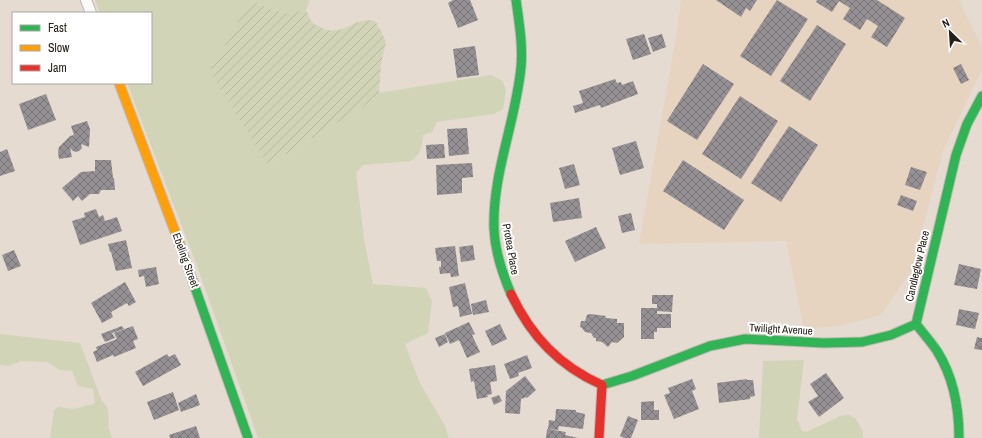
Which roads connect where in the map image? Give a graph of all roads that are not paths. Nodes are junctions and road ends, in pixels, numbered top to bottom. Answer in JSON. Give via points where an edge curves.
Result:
{"nodes":[{"id":1,"x":86,"y":0,"type":"edge"},
{"id":2,"x":516,"y":0,"type":"edge"},
{"id":3,"x":91,"y":12,"type":"edge"},
{"id":4,"x":119,"y":84,"type":"edge"},
{"id":5,"x":982,"y":96,"type":"edge"},
{"id":6,"x":916,"y":324,"type":"junction"},
{"id":7,"x":602,"y":385,"type":"junction"},
{"id":8,"x":248,"y":438,"type":"edge"},
{"id":9,"x":599,"y":438,"type":"edge"},
{"id":10,"x":959,"y":438,"type":"edge"}],
"edges":[{"from":1,"to":3,"type":"street"},
{"from":2,"to":7,"type":"street","name":"Protea Place","via":[[520,25],[521,66],[495,203],[495,243],[512,298],[540,340],[576,373]]},
{"from":4,"to":8,"type":"street","name":"Ebeling Street","via":[[186,260]]},
{"from":5,"to":6,"type":"street","name":"Candleglow Place","via":[[964,131],[949,182]]},
{"from":6,"to":7,"type":"street","name":"Twilight Avenue","via":[[891,335],[862,342],[745,339],[710,346]]},
{"from":6,"to":10,"type":"street","via":[[937,350],[949,372],[955,390]]},
{"from":7,"to":9,"type":"street"}]}
